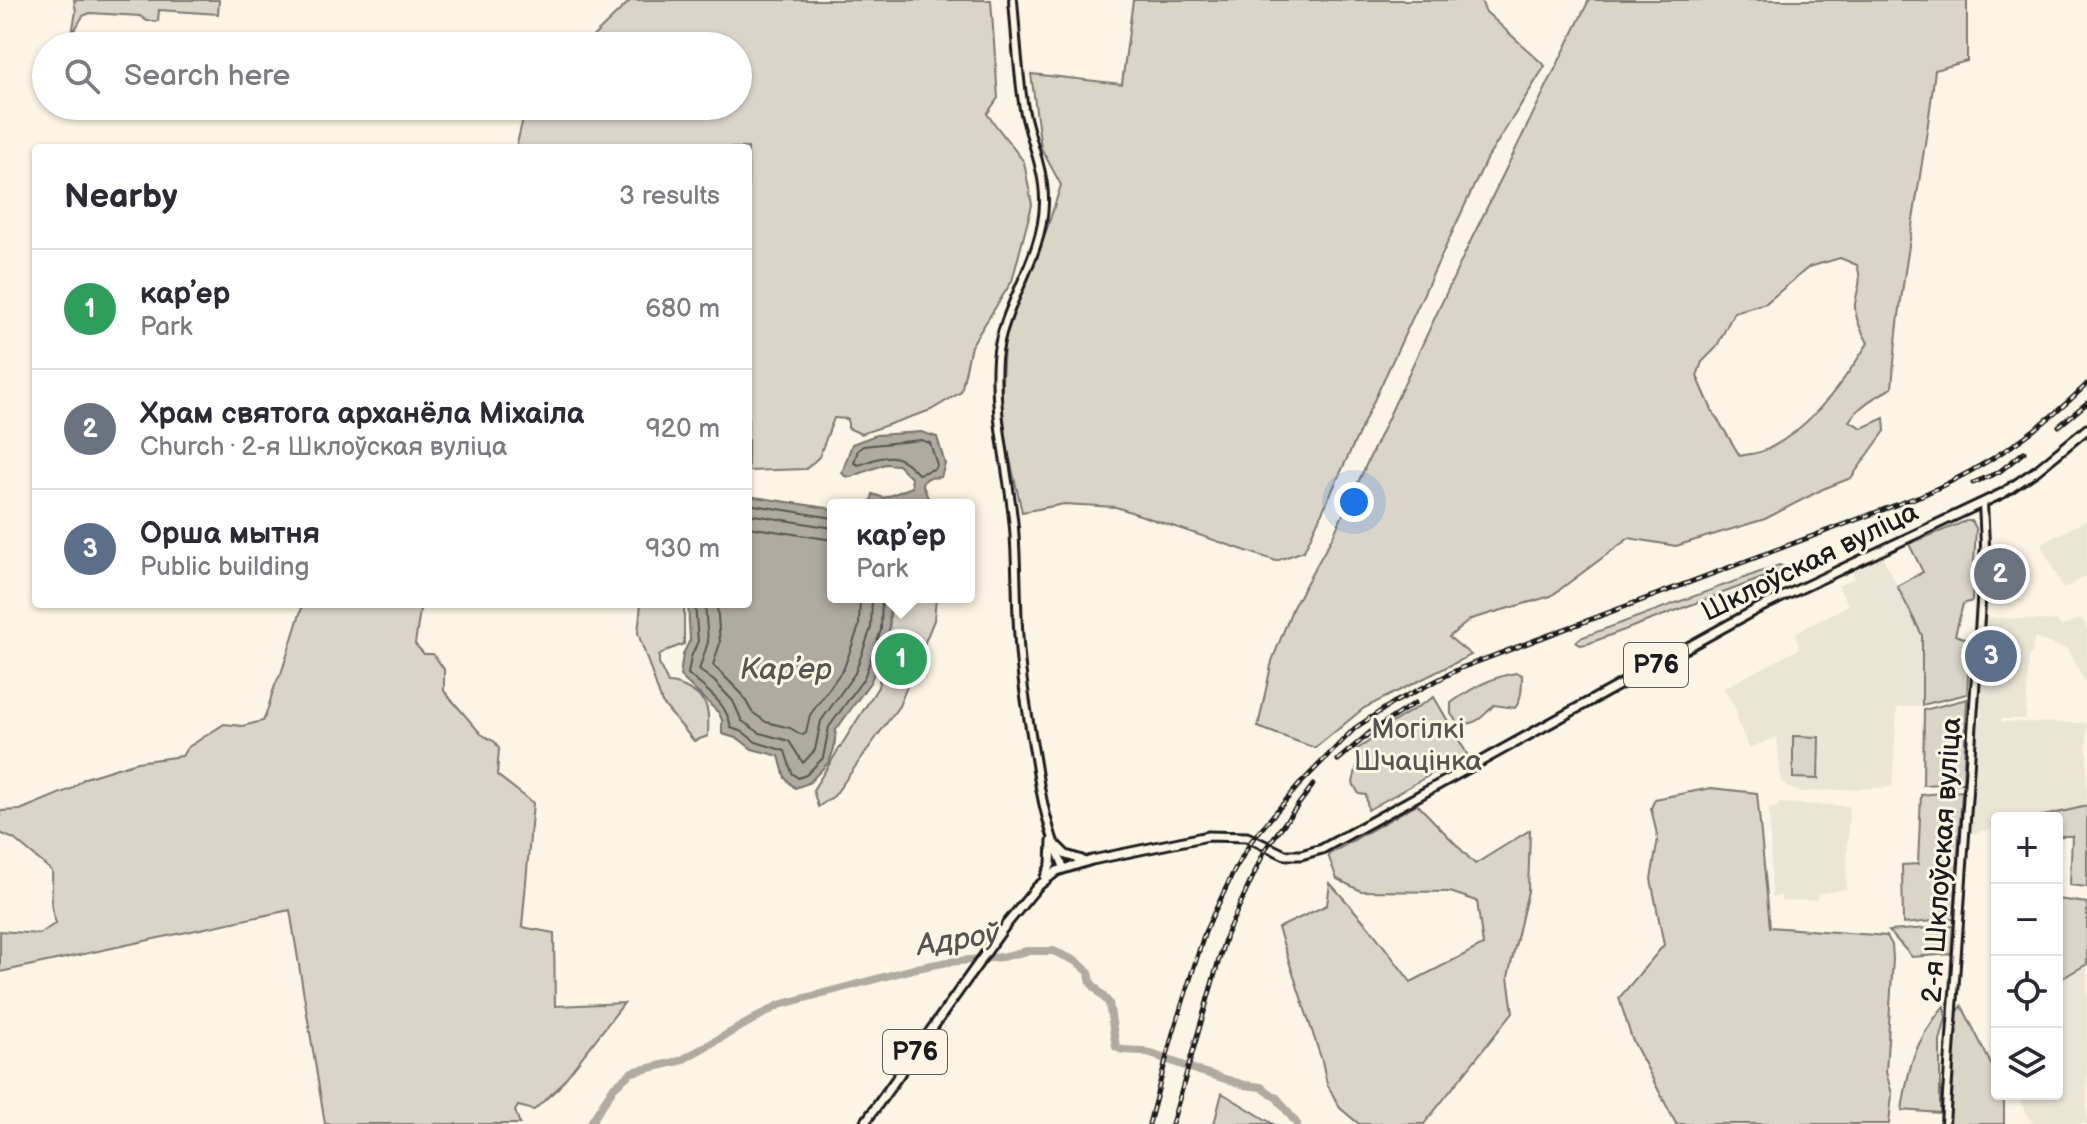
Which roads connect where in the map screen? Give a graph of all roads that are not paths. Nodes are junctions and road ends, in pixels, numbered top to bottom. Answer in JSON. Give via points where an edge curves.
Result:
{"nodes":[{"id":1,"x":1013,"y":0,"type":"edge"},
{"id":2,"x":2087,"y":429,"type":"edge"},
{"id":3,"x":1983,"y":503,"type":"junction"},
{"id":4,"x":1052,"y":844,"type":"junction"},
{"id":5,"x":1092,"y":860,"type":"junction"},
{"id":6,"x":1061,"y":870,"type":"junction"},
{"id":7,"x":1037,"y":887,"type":"junction"},
{"id":8,"x":864,"y":1124,"type":"edge"},
{"id":9,"x":1945,"y":1124,"type":"edge"}],
"edges":[{"from":1,"to":4,"type":"street","via":[[1020,85],[1044,204],[1033,255],[1001,339],[997,396],[1014,528],[1020,662]]},
{"from":2,"to":3,"type":"main road","name":"Шклоўская вуліца","number":"Р76","via":[[2026,479]]},
{"from":3,"to":5,"type":"main road","name":"Шклоўская вуліца","number":"Р76","via":[[1755,610],[1309,854],[1285,855],[1247,837],[1225,835]]},
{"from":3,"to":9,"type":"street","name":"2-я Шклоўская вуліца","via":[[1985,545]]},
{"from":4,"to":5,"type":"main road","via":[[1066,855]]},
{"from":4,"to":6,"type":"street"},
{"from":4,"to":7,"type":"main road","via":[[1051,868]]},
{"from":5,"to":6,"type":"main road","number":"Р76"},
{"from":6,"to":7,"type":"main road","number":"Р76"},
{"from":7,"to":8,"type":"main road","number":"Р76"}]}
